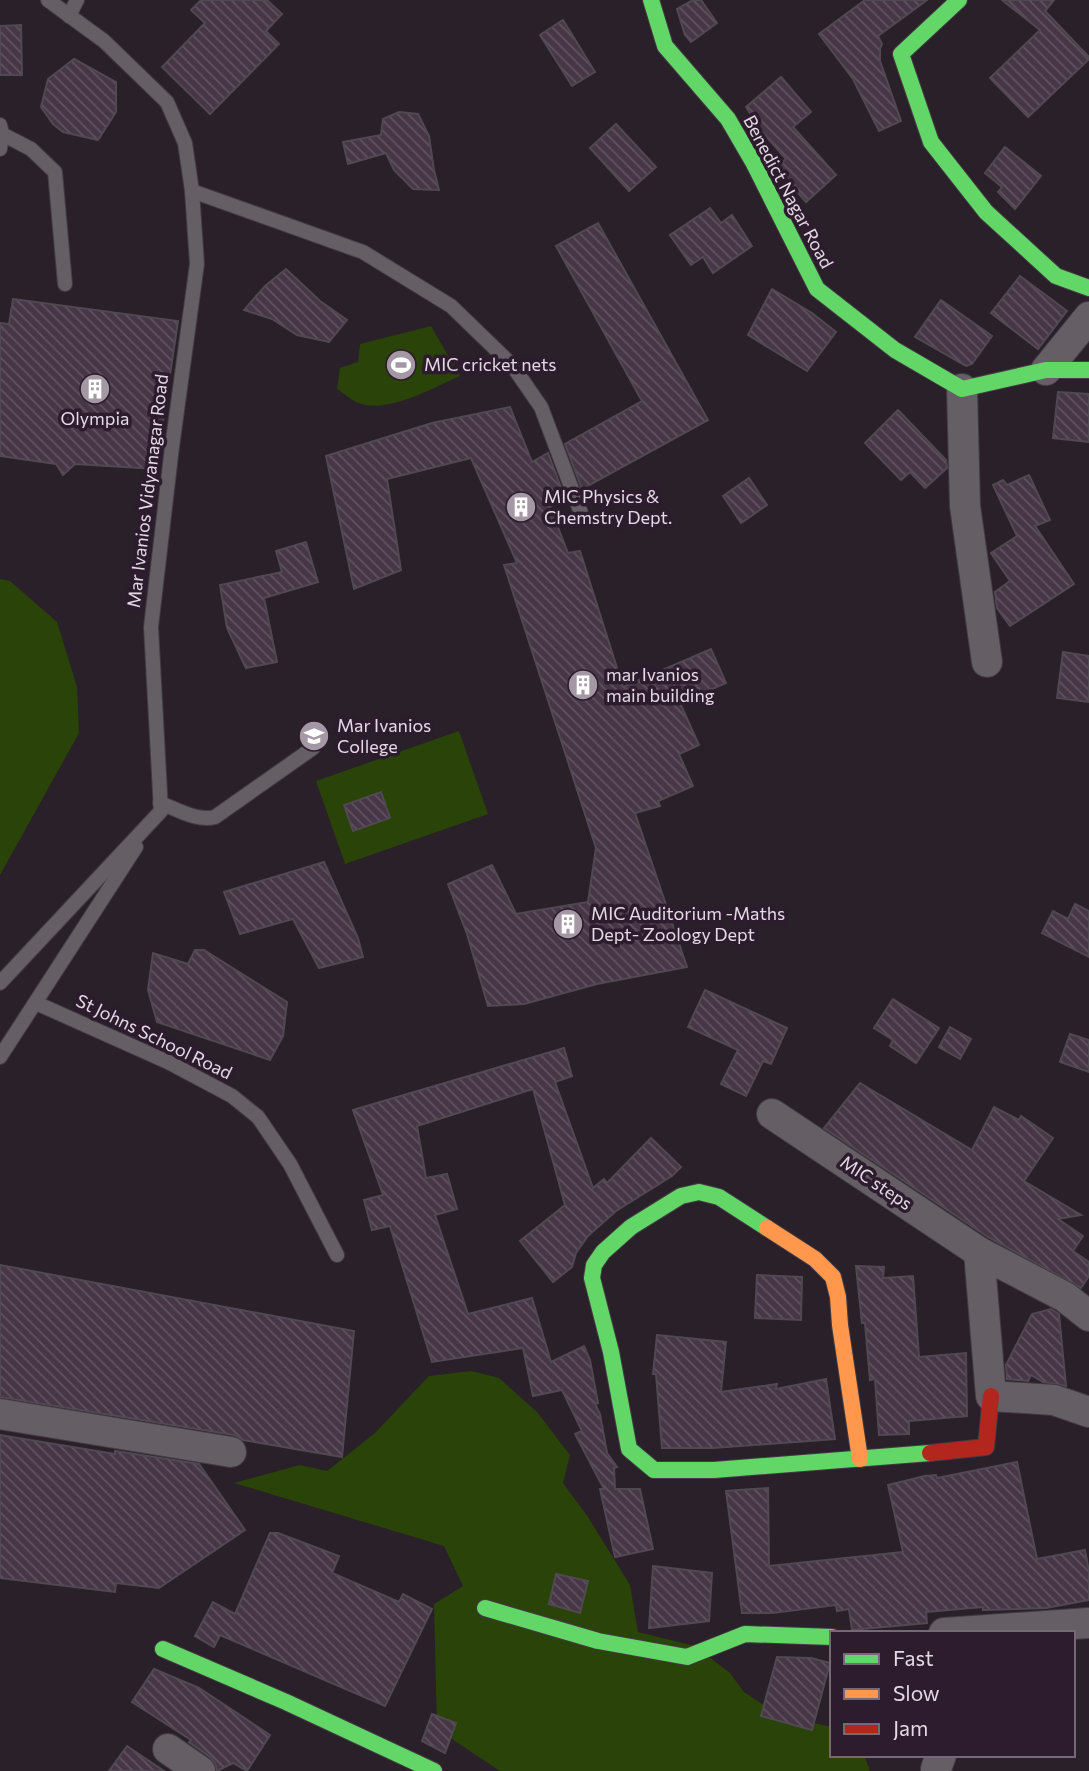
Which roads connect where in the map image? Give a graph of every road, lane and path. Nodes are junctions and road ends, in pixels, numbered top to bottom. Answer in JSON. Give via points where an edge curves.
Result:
{"nodes":[{"id":1,"x":48,"y":0,"type":"edge"},
{"id":2,"x":77,"y":0,"type":"edge"},
{"id":3,"x":651,"y":0,"type":"edge"},
{"id":4,"x":959,"y":0,"type":"edge"},
{"id":5,"x":69,"y":16,"type":"junction"},
{"id":6,"x":1,"y":136,"type":"edge"},
{"id":7,"x":192,"y":191,"type":"junction"},
{"id":8,"x":65,"y":284,"type":"dead end"},
{"id":9,"x":1089,"y":288,"type":"edge"},
{"id":10,"x":1089,"y":317,"type":"edge"},
{"id":11,"x":1046,"y":370,"type":"junction"},
{"id":12,"x":1089,"y":370,"type":"edge"},
{"id":13,"x":962,"y":389,"type":"junction"},
{"id":14,"x":581,"y":513,"type":"dead end"},
{"id":15,"x":987,"y":662,"type":"dead end"},
{"id":16,"x":313,"y":748,"type":"dead end"},
{"id":17,"x":160,"y":807,"type":"junction"},
{"id":18,"x":0,"y":983,"type":"edge"},
{"id":19,"x":36,"y":1003,"type":"junction"},
{"id":20,"x":0,"y":1057,"type":"edge"},
{"id":21,"x":772,"y":1114,"type":"dead end"},
{"id":22,"x":979,"y":1252,"type":"junction"},
{"id":23,"x":337,"y":1255,"type":"dead end"},
{"id":24,"x":1089,"y":1316,"type":"edge"},
{"id":25,"x":991,"y":1396,"type":"junction"},
{"id":26,"x":1089,"y":1412,"type":"edge"},
{"id":27,"x":0,"y":1413,"type":"edge"},
{"id":28,"x":231,"y":1452,"type":"dead end"},
{"id":29,"x":860,"y":1459,"type":"junction"},
{"id":30,"x":485,"y":1608,"type":"dead end"},
{"id":31,"x":1089,"y":1623,"type":"edge"},
{"id":32,"x":975,"y":1631,"type":"edge"},
{"id":33,"x":830,"y":1637,"type":"edge"},
{"id":34,"x":163,"y":1649,"type":"dead end"},
{"id":35,"x":168,"y":1749,"type":"dead end"},
{"id":36,"x":200,"y":1771,"type":"edge"},
{"id":37,"x":434,"y":1771,"type":"edge"}],
"edges":[{"from":1,"to":5,"type":"lane","name":"Mar Ivanios Vidyanagar Road"},
{"from":2,"to":5,"type":"lane"},
{"from":3,"to":13,"type":"street","name":"Benedict Nagar Road","via":[[665,46],[728,119],[817,289],[895,350]]},
{"from":4,"to":9,"type":"street","via":[[901,54],[931,142],[986,212],[1056,276]]},
{"from":5,"to":7,"type":"lane","name":"Mar Ivanios Vidyanagar Road","via":[[104,41],[167,102],[185,143]]},
{"from":6,"to":8,"type":"lane","via":[[31,149],[55,172]]},
{"from":7,"to":14,"type":"lane","via":[[363,252],[451,306],[512,365],[541,407]]},
{"from":7,"to":17,"type":"lane","name":"Mar Ivanios Vidyanagar Road","via":[[197,264],[151,627]]},
{"from":10,"to":11,"type":"street"},
{"from":11,"to":12,"type":"street"},
{"from":11,"to":13,"type":"street"},
{"from":13,"to":15,"type":"street","via":[[965,506]]},
{"from":16,"to":17,"type":"lane","via":[[215,817],[206,819]]},
{"from":17,"to":18,"type":"lane"},
{"from":17,"to":19,"type":"lane"},
{"from":19,"to":20,"type":"lane"},
{"from":19,"to":23,"type":"lane","name":"St Johns School Road","via":[[168,1062],[232,1096],[258,1117],[290,1164]]},
{"from":21,"to":22,"type":"street","name":"MIC steps"},
{"from":22,"to":24,"type":"street","name":"MIC steps","via":[[1065,1297]]},
{"from":22,"to":25,"type":"street"},
{"from":25,"to":26,"type":"street","via":[[1054,1400]]},
{"from":25,"to":29,"type":"street","via":[[986,1447]]},
{"from":27,"to":28,"type":"street"},
{"from":29,"to":29,"type":"street","via":[[654,1470],[629,1449],[592,1278],[594,1265],[631,1227],[681,1196],[699,1192],[719,1197],[815,1259],[832,1277],[838,1297]]},
{"from":30,"to":33,"type":"street","via":[[598,1641],[687,1657],[745,1634]]},
{"from":31,"to":32,"type":"street"},
{"from":34,"to":37,"type":"street"},
{"from":35,"to":36,"type":"street"}]}
